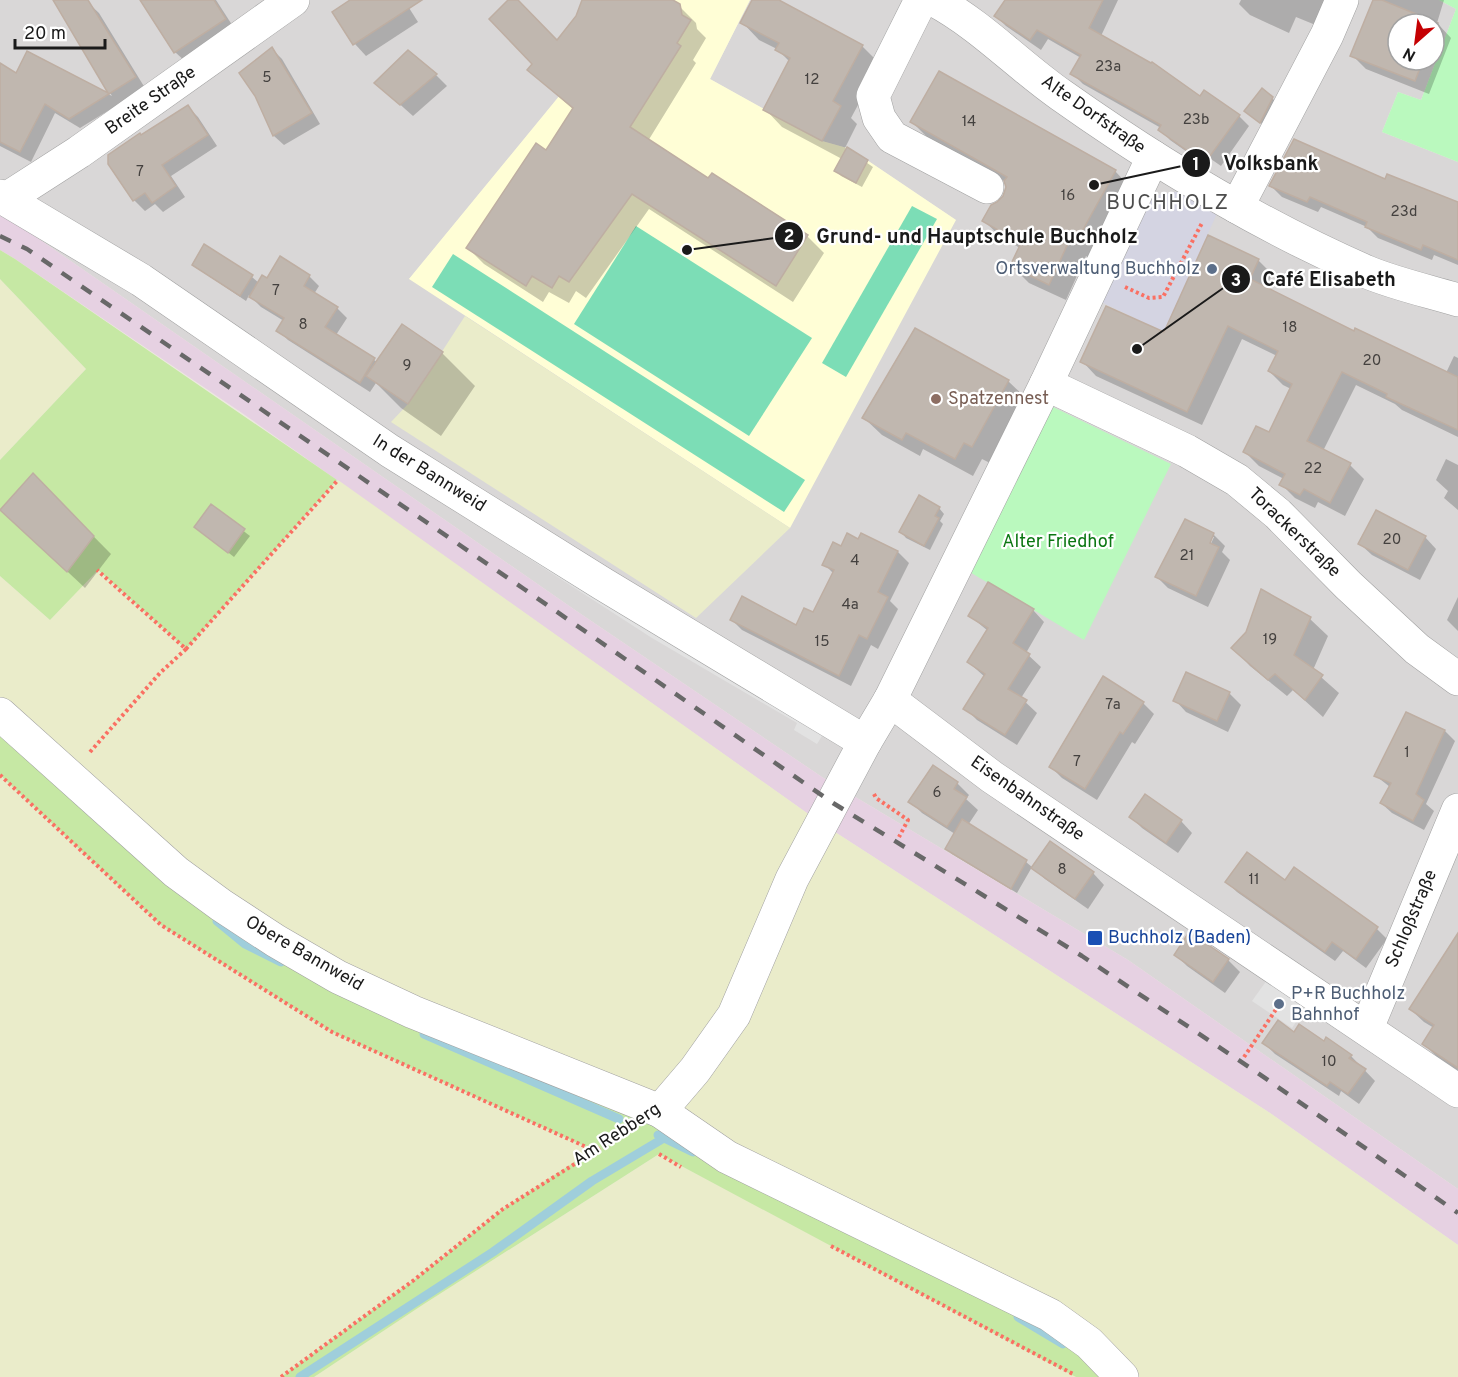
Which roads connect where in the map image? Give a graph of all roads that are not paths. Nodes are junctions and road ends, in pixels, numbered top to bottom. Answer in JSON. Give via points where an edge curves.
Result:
{"nodes":[{"id":1,"x":293,"y":0,"type":"edge"},
{"id":2,"x":921,"y":0,"type":"edge"},
{"id":3,"x":1342,"y":0,"type":"edge"},
{"id":4,"x":954,"y":5,"type":"edge"},
{"id":5,"x":1153,"y":157,"type":"junction"},
{"id":6,"x":987,"y":187,"type":"dead end"},
{"id":7,"x":3,"y":198,"type":"edge"},
{"id":8,"x":1223,"y":213,"type":"junction"},
{"id":9,"x":1458,"y":300,"type":"edge"},
{"id":10,"x":1046,"y":384,"type":"junction"},
{"id":11,"x":1458,"y":679,"type":"edge"},
{"id":12,"x":890,"y":700,"type":"junction"},
{"id":13,"x":0,"y":714,"type":"edge"},
{"id":14,"x":865,"y":742,"type":"junction"},
{"id":15,"x":1458,"y":810,"type":"edge"},
{"id":16,"x":1367,"y":1028,"type":"junction"},
{"id":17,"x":1458,"y":1091,"type":"edge"},
{"id":18,"x":660,"y":1111,"type":"junction"},
{"id":19,"x":1122,"y":1377,"type":"edge"}],
"edges":[{"from":1,"to":7,"type":"street","name":"Breite Straße","via":[[79,152]]},
{"from":2,"to":6,"type":"street","via":[[873,96],[879,118],[892,137]]},
{"from":3,"to":8,"type":"street","via":[[1327,35]]},
{"from":4,"to":5,"type":"street","name":"Alte Dorfstraße","via":[[1059,94]]},
{"from":5,"to":8,"type":"street","name":"Alte Dorfstraße"},
{"from":5,"to":10,"type":"street"},
{"from":7,"to":14,"type":"street","name":"In der Bannweid","via":[[141,280],[390,451]]},
{"from":8,"to":9,"type":"street","name":"Alte Dorfstraße","via":[[1288,234],[1369,273]]},
{"from":10,"to":11,"type":"street","name":"Torackerstraße","via":[[1187,451],[1237,480],[1278,514],[1417,649]]},
{"from":10,"to":12,"type":"street"},
{"from":12,"to":14,"type":"street","name":"Am Rebberg"},
{"from":12,"to":16,"type":"street","name":"Eisenbahnstraße","via":[[992,777]]},
{"from":13,"to":18,"type":"street","name":"Obere Bannweid","via":[[176,872],[318,965],[413,1012]]},
{"from":14,"to":18,"type":"street","name":"Am Rebberg","via":[[792,879],[734,1015]]},
{"from":15,"to":16,"type":"street","name":"Schloßstraße"},
{"from":16,"to":17,"type":"street","name":"Eisenbahnstraße"},
{"from":18,"to":19,"type":"street","name":"Obere Bannweid","via":[[727,1157],[1050,1315],[1089,1343]]}]}
